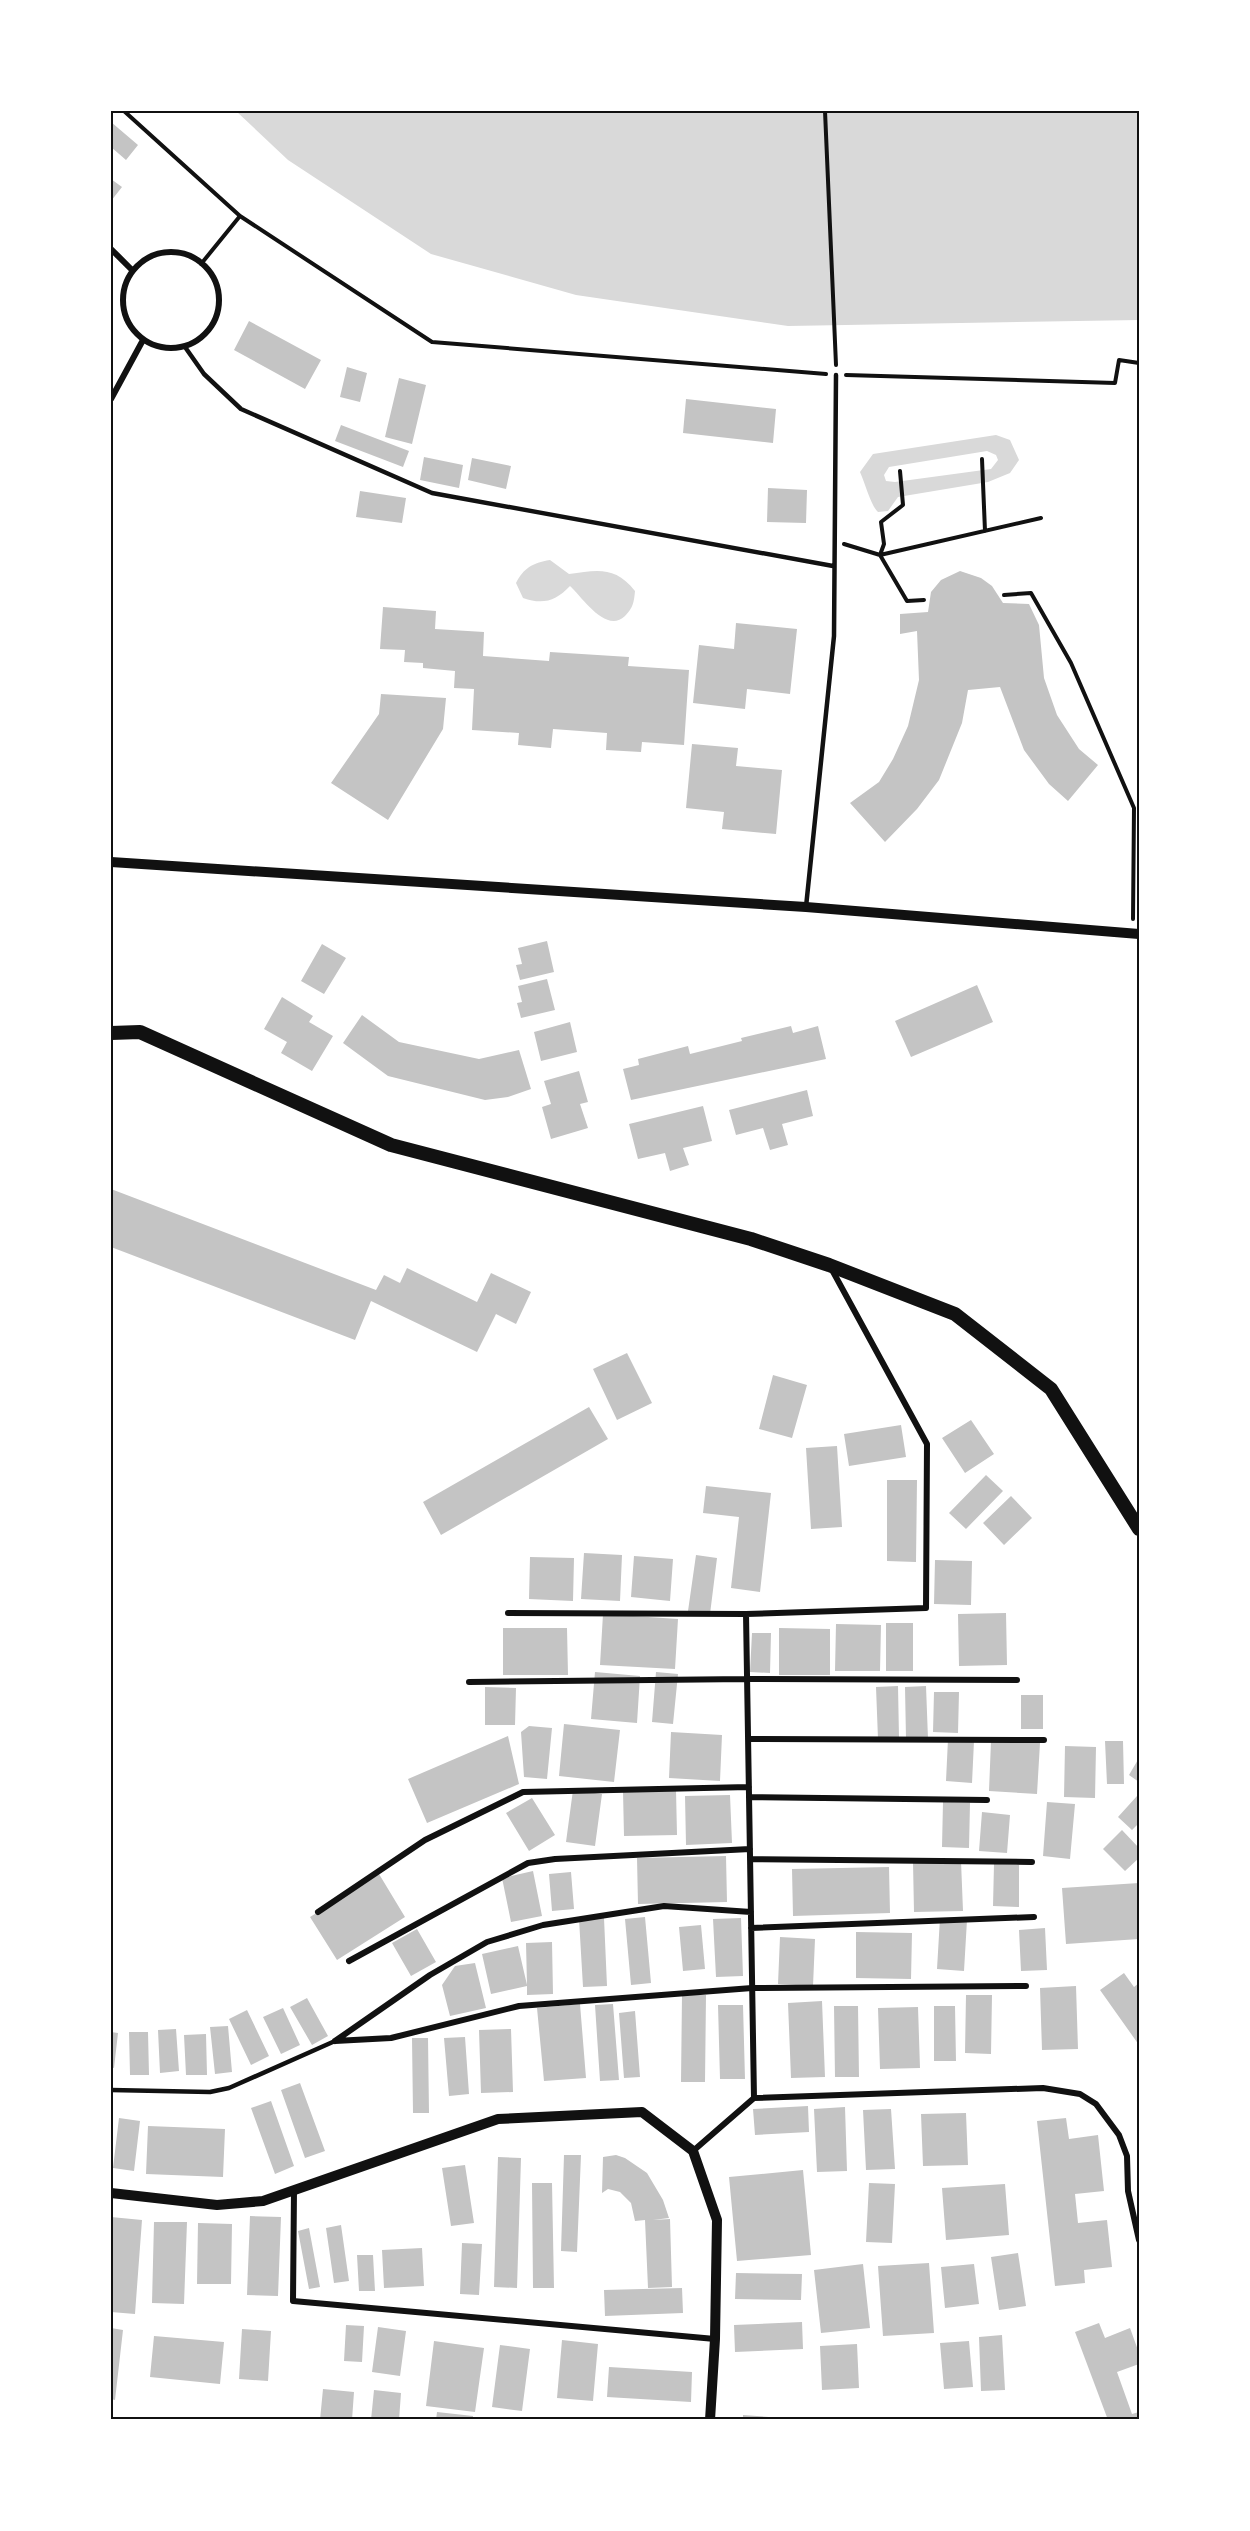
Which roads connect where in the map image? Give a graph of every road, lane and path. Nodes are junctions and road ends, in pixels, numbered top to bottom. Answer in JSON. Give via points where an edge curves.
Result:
{"nodes":[{"id":1,"x":124,"y":111,"type":"edge"},
{"id":2,"x":825,"y":111,"type":"edge"},
{"id":3,"x":240,"y":216,"type":"junction"},
{"id":4,"x":111,"y":249,"type":"edge"},
{"id":5,"x":201,"y":264,"type":"junction"},
{"id":6,"x":132,"y":270,"type":"junction"},
{"id":7,"x":143,"y":340,"type":"junction"},
{"id":8,"x":185,"y":347,"type":"junction"},
{"id":9,"x":1139,"y":363,"type":"edge"},
{"id":10,"x":836,"y":375,"type":"junction"},
{"id":11,"x":111,"y":399,"type":"edge"},
{"id":12,"x":981,"y":459,"type":"dead end"},
{"id":13,"x":900,"y":471,"type":"dead end"},
{"id":14,"x":1041,"y":518,"type":"dead end"},
{"id":15,"x":985,"y":531,"type":"junction"},
{"id":16,"x":834,"y":542,"type":"junction"},
{"id":17,"x":880,"y":555,"type":"junction"},
{"id":18,"x":833,"y":566,"type":"junction"},
{"id":19,"x":1004,"y":595,"type":"dead end"},
{"id":20,"x":924,"y":600,"type":"dead end"},
{"id":21,"x":111,"y":862,"type":"edge"},
{"id":22,"x":807,"y":907,"type":"junction"},
{"id":23,"x":1136,"y":933,"type":"edge"},
{"id":24,"x":111,"y":1033,"type":"edge"},
{"id":25,"x":829,"y":1265,"type":"junction"},
{"id":26,"x":1139,"y":1530,"type":"edge"},
{"id":27,"x":508,"y":1613,"type":"dead end"},
{"id":28,"x":746,"y":1614,"type":"junction"},
{"id":29,"x":747,"y":1678,"type":"junction"},
{"id":30,"x":1017,"y":1680,"type":"dead end"},
{"id":31,"x":469,"y":1682,"type":"dead end"},
{"id":32,"x":748,"y":1739,"type":"junction"},
{"id":33,"x":1044,"y":1740,"type":"dead end"},
{"id":34,"x":749,"y":1787,"type":"junction"},
{"id":35,"x":749,"y":1797,"type":"junction"},
{"id":36,"x":987,"y":1800,"type":"dead end"},
{"id":37,"x":750,"y":1849,"type":"junction"},
{"id":38,"x":750,"y":1859,"type":"junction"},
{"id":39,"x":1032,"y":1862,"type":"dead end"},
{"id":40,"x":318,"y":1912,"type":"dead end"},
{"id":41,"x":751,"y":1912,"type":"junction"},
{"id":42,"x":1034,"y":1917,"type":"dead end"},
{"id":43,"x":751,"y":1928,"type":"junction"},
{"id":44,"x":349,"y":1961,"type":"dead end"},
{"id":45,"x":1026,"y":1986,"type":"dead end"},
{"id":46,"x":752,"y":1988,"type":"junction"},
{"id":47,"x":335,"y":2041,"type":"junction"},
{"id":48,"x":111,"y":2090,"type":"edge"},
{"id":49,"x":754,"y":2098,"type":"junction"},
{"id":50,"x":693,"y":2151,"type":"junction"},
{"id":51,"x":294,"y":2190,"type":"junction"},
{"id":52,"x":111,"y":2193,"type":"edge"},
{"id":53,"x":1139,"y":2240,"type":"edge"},
{"id":54,"x":715,"y":2339,"type":"junction"},
{"id":55,"x":710,"y":2420,"type":"edge"}],
"edges":[{"from":1,"to":3,"type":"path"},
{"from":2,"to":10,"type":"path"},
{"from":3,"to":5,"type":"path"},
{"from":3,"to":10,"type":"path","via":[[432,342]]},
{"from":4,"to":6,"type":"street"},
{"from":5,"to":6,"type":"street","via":[[171,251],[151,255]]},
{"from":5,"to":8,"type":"street","via":[[213,276],[219,306],[214,322],[199,341]]},
{"from":6,"to":7,"type":"street","via":[[122,292],[123,311],[130,327]]},
{"from":7,"to":8,"type":"street","via":[[168,349]]},
{"from":7,"to":11,"type":"street"},
{"from":8,"to":18,"type":"lane","via":[[204,374],[241,409],[432,493]]},
{"from":9,"to":10,"type":"path","via":[[1119,360],[1115,382]]},
{"from":10,"to":16,"type":"lane"},
{"from":12,"to":15,"type":"path"},
{"from":13,"to":17,"type":"path","via":[[903,505],[881,522],[884,544]]},
{"from":14,"to":15,"type":"path"},
{"from":15,"to":17,"type":"path"},
{"from":16,"to":17,"type":"path"},
{"from":16,"to":18,"type":"lane"},
{"from":17,"to":20,"type":"path","via":[[907,601]]},
{"from":18,"to":22,"type":"lane","via":[[834,636]]},
{"from":19,"to":23,"type":"path","via":[[1031,593],[1071,663],[1134,808]]},
{"from":21,"to":22,"type":"street"},
{"from":22,"to":23,"type":"street"},
{"from":24,"to":25,"type":"main road","via":[[140,1032],[391,1145],[751,1239]]},
{"from":25,"to":26,"type":"main road","via":[[956,1314],[1051,1389]]},
{"from":25,"to":28,"type":"street","via":[[927,1444],[926,1608]]},
{"from":27,"to":28,"type":"street"},
{"from":28,"to":29,"type":"street"},
{"from":29,"to":30,"type":"street"},
{"from":29,"to":31,"type":"street"},
{"from":29,"to":32,"type":"street"},
{"from":32,"to":33,"type":"street"},
{"from":32,"to":34,"type":"street"},
{"from":34,"to":35,"type":"street"},
{"from":34,"to":40,"type":"street","via":[[523,1792],[425,1840]]},
{"from":35,"to":36,"type":"street"},
{"from":35,"to":37,"type":"street"},
{"from":37,"to":38,"type":"street"},
{"from":37,"to":44,"type":"street","via":[[555,1858],[528,1863]]},
{"from":38,"to":39,"type":"street"},
{"from":38,"to":41,"type":"street"},
{"from":41,"to":43,"type":"street"},
{"from":41,"to":47,"type":"street","via":[[664,1906],[543,1925],[488,1942]]},
{"from":42,"to":43,"type":"street"},
{"from":43,"to":46,"type":"street"},
{"from":45,"to":46,"type":"street"},
{"from":46,"to":47,"type":"street","via":[[519,2006],[391,2038]]},
{"from":46,"to":49,"type":"street"},
{"from":47,"to":48,"type":"lane","via":[[220,2090]]},
{"from":49,"to":50,"type":"street"},
{"from":49,"to":53,"type":"street","via":[[1043,2088],[1080,2094],[1096,2104],[1119,2135],[1127,2156],[1128,2191]]},
{"from":50,"to":51,"type":"street","via":[[642,2112],[498,2119]]},
{"from":50,"to":54,"type":"street","via":[[717,2220]]},
{"from":51,"to":52,"type":"street","via":[[263,2201],[217,2205]]},
{"from":51,"to":54,"type":"street","via":[[293,2301]]},
{"from":54,"to":55,"type":"street"}]}
